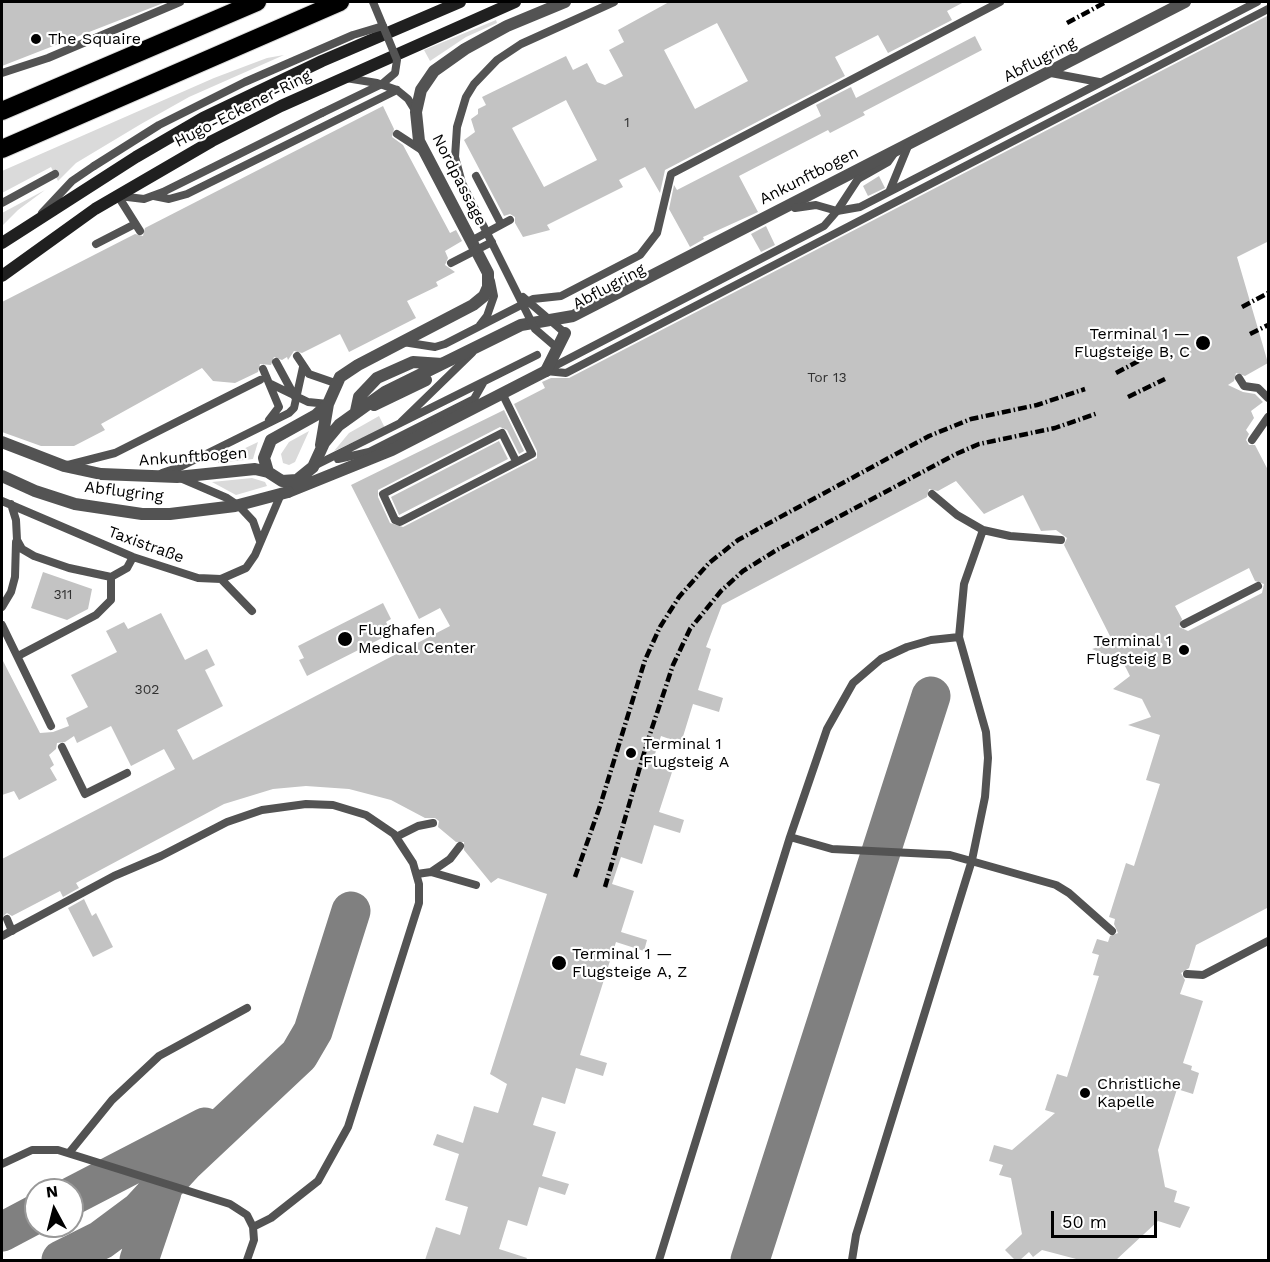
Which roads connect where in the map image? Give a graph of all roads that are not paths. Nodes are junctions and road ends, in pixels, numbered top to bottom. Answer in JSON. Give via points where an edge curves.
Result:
{"nodes":[{"id":1,"x":180,"y":2,"type":"edge"},
{"id":2,"x":258,"y":2,"type":"edge"},
{"id":3,"x":340,"y":2,"type":"edge"},
{"id":4,"x":373,"y":2,"type":"edge"},
{"id":5,"x":460,"y":2,"type":"edge"},
{"id":6,"x":515,"y":2,"type":"edge"},
{"id":7,"x":565,"y":2,"type":"edge"},
{"id":8,"x":615,"y":2,"type":"edge"},
{"id":9,"x":1000,"y":2,"type":"edge"},
{"id":10,"x":1185,"y":2,"type":"edge"},
{"id":11,"x":1192,"y":2,"type":"edge"},
{"id":12,"x":1257,"y":2,"type":"edge"},
{"id":13,"x":1269,"y":9,"type":"edge"},
{"id":14,"x":383,"y":26,"type":"junction"},
{"id":15,"x":1051,"y":73,"type":"junction"},
{"id":16,"x":2,"y":74,"type":"edge"},
{"id":17,"x":344,"y":78,"type":"junction"},
{"id":18,"x":1099,"y":82,"type":"junction"},
{"id":19,"x":397,"y":90,"type":"junction"},
{"id":20,"x":2,"y":111,"type":"edge"},
{"id":21,"x":416,"y":111,"type":"junction"},
{"id":22,"x":397,"y":134,"type":"dead end"},
{"id":23,"x":908,"y":146,"type":"junction"},
{"id":24,"x":2,"y":149,"type":"edge"},
{"id":25,"x":893,"y":154,"type":"junction"},
{"id":26,"x":427,"y":156,"type":"junction"},
{"id":27,"x":55,"y":174,"type":"dead end"},
{"id":28,"x":476,"y":176,"type":"dead end"},
{"id":29,"x":890,"y":190,"type":"junction"},
{"id":30,"x":118,"y":196,"type":"junction"},
{"id":31,"x":154,"y":196,"type":"junction"},
{"id":32,"x":2,"y":203,"type":"edge"},
{"id":33,"x":795,"y":208,"type":"junction"},
{"id":34,"x":837,"y":210,"type":"junction"},
{"id":35,"x":34,"y":220,"type":"junction"},
{"id":36,"x":510,"y":220,"type":"dead end"},
{"id":37,"x":135,"y":224,"type":"junction"},
{"id":38,"x":501,"y":224,"type":"junction"},
{"id":39,"x":140,"y":231,"type":"dead end"},
{"id":40,"x":471,"y":241,"type":"junction"},
{"id":41,"x":492,"y":242,"type":"junction"},
{"id":42,"x":2,"y":243,"type":"edge"},
{"id":43,"x":96,"y":244,"type":"dead end"},
{"id":44,"x":451,"y":263,"type":"dead end"},
{"id":45,"x":488,"y":273,"type":"junction"},
{"id":46,"x":2,"y":276,"type":"edge"},
{"id":47,"x":518,"y":291,"type":"junction"},
{"id":48,"x":477,"y":328,"type":"junction"},
{"id":49,"x":565,"y":333,"type":"junction"},
{"id":50,"x":401,"y":342,"type":"junction"},
{"id":51,"x":478,"y":347,"type":"junction"},
{"id":52,"x":556,"y":347,"type":"junction"},
{"id":53,"x":537,"y":355,"type":"dead end"},
{"id":54,"x":297,"y":356,"type":"dead end"},
{"id":55,"x":276,"y":362,"type":"dead end"},
{"id":56,"x":303,"y":367,"type":"junction"},
{"id":57,"x":263,"y":369,"type":"dead end"},
{"id":58,"x":546,"y":371,"type":"junction"},
{"id":59,"x":1239,"y":378,"type":"dead end"},
{"id":60,"x":260,"y":380,"type":"dead end"},
{"id":61,"x":484,"y":382,"type":"junction"},
{"id":62,"x":270,"y":383,"type":"junction"},
{"id":63,"x":335,"y":384,"type":"junction"},
{"id":64,"x":502,"y":393,"type":"junction"},
{"id":65,"x":296,"y":398,"type":"junction"},
{"id":66,"x":1269,"y":398,"type":"edge"},
{"id":67,"x":328,"y":404,"type":"junction"},
{"id":68,"x":1269,"y":417,"type":"edge"},
{"id":69,"x":263,"y":425,"type":"junction"},
{"id":70,"x":395,"y":427,"type":"junction"},
{"id":71,"x":1252,"y":440,"type":"dead end"},
{"id":72,"x":2,"y":442,"type":"edge"},
{"id":73,"x":323,"y":456,"type":"junction"},
{"id":74,"x":516,"y":461,"type":"junction"},
{"id":75,"x":64,"y":466,"type":"junction"},
{"id":76,"x":268,"y":472,"type":"junction"},
{"id":77,"x":2,"y":476,"type":"edge"},
{"id":78,"x":144,"y":477,"type":"junction"},
{"id":79,"x":177,"y":477,"type":"junction"},
{"id":80,"x":291,"y":481,"type":"junction"},
{"id":81,"x":932,"y":494,"type":"dead end"},
{"id":82,"x":2,"y":499,"type":"edge"},
{"id":83,"x":11,"y":504,"type":"junction"},
{"id":84,"x":983,"y":530,"type":"junction"},
{"id":85,"x":16,"y":540,"type":"junction"},
{"id":86,"x":1061,"y":540,"type":"dead end"},
{"id":87,"x":260,"y":541,"type":"junction"},
{"id":88,"x":133,"y":557,"type":"junction"},
{"id":89,"x":111,"y":577,"type":"junction"},
{"id":90,"x":221,"y":579,"type":"junction"},
{"id":91,"x":1258,"y":586,"type":"dead end"},
{"id":92,"x":2,"y":607,"type":"edge"},
{"id":93,"x":252,"y":611,"type":"dead end"},
{"id":94,"x":1184,"y":624,"type":"dead end"},
{"id":95,"x":2,"y":625,"type":"edge"},
{"id":96,"x":959,"y":637,"type":"junction"},
{"id":97,"x":18,"y":656,"type":"junction"},
{"id":98,"x":51,"y":726,"type":"dead end"},
{"id":99,"x":62,"y":747,"type":"dead end"},
{"id":100,"x":127,"y":772,"type":"dead end"},
{"id":101,"x":433,"y":824,"type":"dead end"},
{"id":102,"x":396,"y":837,"type":"junction"},
{"id":103,"x":790,"y":837,"type":"junction"},
{"id":104,"x":460,"y":846,"type":"dead end"},
{"id":105,"x":972,"y":861,"type":"junction"},
{"id":106,"x":431,"y":872,"type":"junction"},
{"id":107,"x":417,"y":874,"type":"junction"},
{"id":108,"x":476,"y":885,"type":"dead end"},
{"id":109,"x":7,"y":919,"type":"dead end"},
{"id":110,"x":12,"y":931,"type":"junction"},
{"id":111,"x":1112,"y":931,"type":"dead end"},
{"id":112,"x":2,"y":936,"type":"edge"},
{"id":113,"x":1269,"y":941,"type":"edge"},
{"id":114,"x":1187,"y":974,"type":"dead end"},
{"id":115,"x":247,"y":1008,"type":"dead end"},
{"id":116,"x":69,"y":1153,"type":"junction"},
{"id":117,"x":2,"y":1164,"type":"edge"},
{"id":118,"x":253,"y":1227,"type":"junction"},
{"id":119,"x":247,"y":1260,"type":"edge"},
{"id":120,"x":659,"y":1260,"type":"edge"},
{"id":121,"x":852,"y":1260,"type":"edge"}],
"edges":[{"from":1,"to":16,"type":"lane"},
{"from":2,"to":20,"type":"highway"},
{"from":3,"to":24,"type":"highway"},
{"from":4,"to":14,"type":"lane"},
{"from":5,"to":35,"type":"street","name":"Hugo-Eckener-Ring","via":[[203,118]]},
{"from":6,"to":17,"type":"street","name":"Hugo-Eckener-Ring"},
{"from":7,"to":21,"type":"street","name":"Nordpassage","via":[[487,37],[441,65],[421,90]]},
{"from":8,"to":41,"type":"lane","bridge":true,"via":[[521,44],[486,70],[466,97],[455,141],[458,170]]},
{"from":9,"to":48,"type":"lane","via":[[671,174],[657,233],[640,255],[561,296],[533,299]]},
{"from":10,"to":51,"type":"street","name":"Ankunftbogen","via":[[573,316],[521,325]]},
{"from":11,"to":15,"type":"street","name":"Abflugring"},
{"from":12,"to":18,"type":"lane"},
{"from":13,"to":58,"type":"lane","via":[[566,373]]},
{"from":14,"to":31,"type":"lane","bridge":true,"via":[[397,60],[391,78]]},
{"from":14,"to":35,"type":"lane","bridge":true,"via":[[245,82],[159,125],[72,181]]},
{"from":15,"to":18,"type":"lane","bridge":true},
{"from":15,"to":23,"type":"street","name":"Abflugring"},
{"from":17,"to":19,"type":"lane"},
{"from":17,"to":30,"type":"street","name":"Hugo-Eckener-Ring","via":[[212,141]]},
{"from":18,"to":29,"type":"lane"},
{"from":19,"to":21,"type":"lane"},
{"from":19,"to":31,"type":"lane","via":[[187,194],[169,199]]},
{"from":21,"to":26,"type":"street","name":"Nordpassage","via":[[417,131]]},
{"from":22,"to":26,"type":"lane","via":[[416,144]]},
{"from":23,"to":25,"type":"street","name":"Abflugring"},
{"from":23,"to":29,"type":"lane","bridge":true},
{"from":25,"to":33,"type":"street","name":"Abflugring"},
{"from":25,"to":34,"type":"lane","bridge":true,"via":[[888,162],[858,179]]},
{"from":26,"to":40,"type":"street","name":"Nordpassage"},
{"from":27,"to":32,"type":"lane"},
{"from":28,"to":38,"type":"lane"},
{"from":29,"to":34,"type":"lane","via":[[860,207]]},
{"from":30,"to":31,"type":"lane"},
{"from":30,"to":37,"type":"lane"},
{"from":30,"to":46,"type":"street","name":"Hugo-Eckener-Ring"},
{"from":33,"to":34,"type":"lane","bridge":true,"via":[[816,205]]},
{"from":33,"to":49,"type":"street","name":"Abflugring","via":[[618,300]]},
{"from":34,"to":58,"type":"lane","via":[[824,226]]},
{"from":35,"to":42,"type":"street","name":"Hugo-Eckener-Ring"},
{"from":36,"to":38,"type":"lane"},
{"from":37,"to":39,"type":"lane"},
{"from":37,"to":43,"type":"lane"},
{"from":38,"to":40,"type":"lane"},
{"from":40,"to":45,"type":"street","name":"Nordpassage"},
{"from":41,"to":44,"type":"lane","bridge":true},
{"from":41,"to":47,"type":"lane","bridge":true},
{"from":45,"to":48,"type":"lane","via":[[494,296],[487,316]]},
{"from":45,"to":50,"type":"street","via":[[488,287],[480,300]]},
{"from":47,"to":49,"type":"lane","bridge":true},
{"from":47,"to":52,"type":"lane","bridge":true,"via":[[535,329]]},
{"from":48,"to":50,"type":"lane","via":[[435,347]]},
{"from":49,"to":52,"type":"street","name":"Abflugring","bridge":true},
{"from":50,"to":63,"type":"street","via":[[346,372]]},
{"from":51,"to":70,"type":"lane"},
{"from":51,"to":73,"type":"street","name":"Ankunftbogen","via":[[385,392],[356,411],[334,430]]},
{"from":52,"to":58,"type":"street","name":"Abflugring","bridge":true},
{"from":53,"to":61,"type":"lane"},
{"from":54,"to":56,"type":"lane"},
{"from":55,"to":65,"type":"lane"},
{"from":56,"to":63,"type":"lane","via":[[317,378]]},
{"from":56,"to":65,"type":"lane"},
{"from":57,"to":62,"type":"lane"},
{"from":58,"to":64,"type":"street","name":"Abflugring"},
{"from":59,"to":66,"type":"lane","via":[[1244,386],[1258,388]]},
{"from":60,"to":75,"type":"lane","via":[[115,453]]},
{"from":61,"to":70,"type":"lane"},
{"from":61,"to":73,"type":"lane","via":[[474,399],[369,452]]},
{"from":62,"to":65,"type":"lane"},
{"from":62,"to":69,"type":"lane","via":[[279,406]]},
{"from":63,"to":67,"type":"street"},
{"from":64,"to":74,"type":"lane","via":[[532,454]]},
{"from":64,"to":77,"type":"street","name":"Abflugring","bridge":true,"via":[[364,463],[288,492],[235,506],[170,514],[118,512],[51,497]]},
{"from":65,"to":67,"type":"lane"},
{"from":65,"to":69,"type":"lane","via":[[292,411]]},
{"from":67,"to":73,"type":"street"},
{"from":67,"to":76,"type":"street","via":[[271,440],[264,458]]},
{"from":68,"to":71,"type":"lane"},
{"from":69,"to":78,"type":"lane","via":[[180,467]]},
{"from":70,"to":73,"type":"lane"},
{"from":72,"to":75,"type":"street","name":"Ankunftbogen"},
{"from":73,"to":80,"type":"street","name":"Ankunftbogen","via":[[303,477]]},
{"from":74,"to":74,"type":"lane","via":[[502,433],[383,494],[395,520],[400,522]]},
{"from":75,"to":78,"type":"street","name":"Ankunftbogen"},
{"from":76,"to":79,"type":"street","name":"Ankunftbogen","via":[[255,469]]},
{"from":76,"to":80,"type":"street","name":"Ankunftbogen","via":[[282,481]]},
{"from":78,"to":79,"type":"street","name":"Ankunftbogen"},
{"from":79,"to":87,"type":"lane","via":[[239,506],[253,521]]},
{"from":80,"to":87,"type":"lane","via":[[279,497]]},
{"from":81,"to":84,"type":"lane"},
{"from":82,"to":83,"type":"lane","name":"Taxistraße"},
{"from":83,"to":85,"type":"lane"},
{"from":83,"to":88,"type":"lane","name":"Taxistraße"},
{"from":84,"to":86,"type":"lane"},
{"from":84,"to":96,"type":"lane","via":[[964,584]]},
{"from":85,"to":89,"type":"lane","via":[[34,556]]},
{"from":85,"to":92,"type":"lane","via":[[15,577]]},
{"from":87,"to":90,"type":"lane","via":[[246,568]]},
{"from":88,"to":89,"type":"lane","via":[[127,568]]},
{"from":88,"to":90,"type":"lane","name":"Taxistraße","via":[[198,578]]},
{"from":89,"to":97,"type":"lane","via":[[111,600],[96,615]]},
{"from":90,"to":93,"type":"lane"},
{"from":91,"to":94,"type":"lane","via":[[1223,608]]},
{"from":95,"to":97,"type":"lane"},
{"from":96,"to":103,"type":"lane","via":[[907,646],[881,658],[853,683],[827,729]]},
{"from":96,"to":105,"type":"lane","via":[[982,714],[988,758],[985,797]]},
{"from":97,"to":98,"type":"lane"},
{"from":99,"to":100,"type":"lane","via":[[85,794]]},
{"from":101,"to":102,"type":"lane","via":[[418,826]]},
{"from":102,"to":107,"type":"lane"},
{"from":102,"to":110,"type":"lane","via":[[374,819],[345,807],[306,804],[262,810],[227,822],[114,876]]},
{"from":103,"to":105,"type":"lane","via":[[832,849],[950,855]]},
{"from":103,"to":120,"type":"lane"},
{"from":104,"to":106,"type":"lane","via":[[450,859]]},
{"from":105,"to":111,"type":"lane","via":[[1056,885]]},
{"from":105,"to":121,"type":"lane","via":[[856,1235]]},
{"from":106,"to":107,"type":"lane"},
{"from":106,"to":108,"type":"lane"},
{"from":107,"to":118,"type":"lane","via":[[417,913],[360,1095],[339,1148],[318,1181],[271,1218]]},
{"from":109,"to":110,"type":"lane"},
{"from":110,"to":112,"type":"lane"},
{"from":113,"to":114,"type":"lane","via":[[1203,975]]},
{"from":115,"to":116,"type":"lane","via":[[159,1056],[112,1100]]},
{"from":116,"to":117,"type":"lane","via":[[32,1150]]},
{"from":116,"to":118,"type":"lane","via":[[230,1204],[247,1215]]},
{"from":118,"to":119,"type":"lane","via":[[254,1240]]}]}
